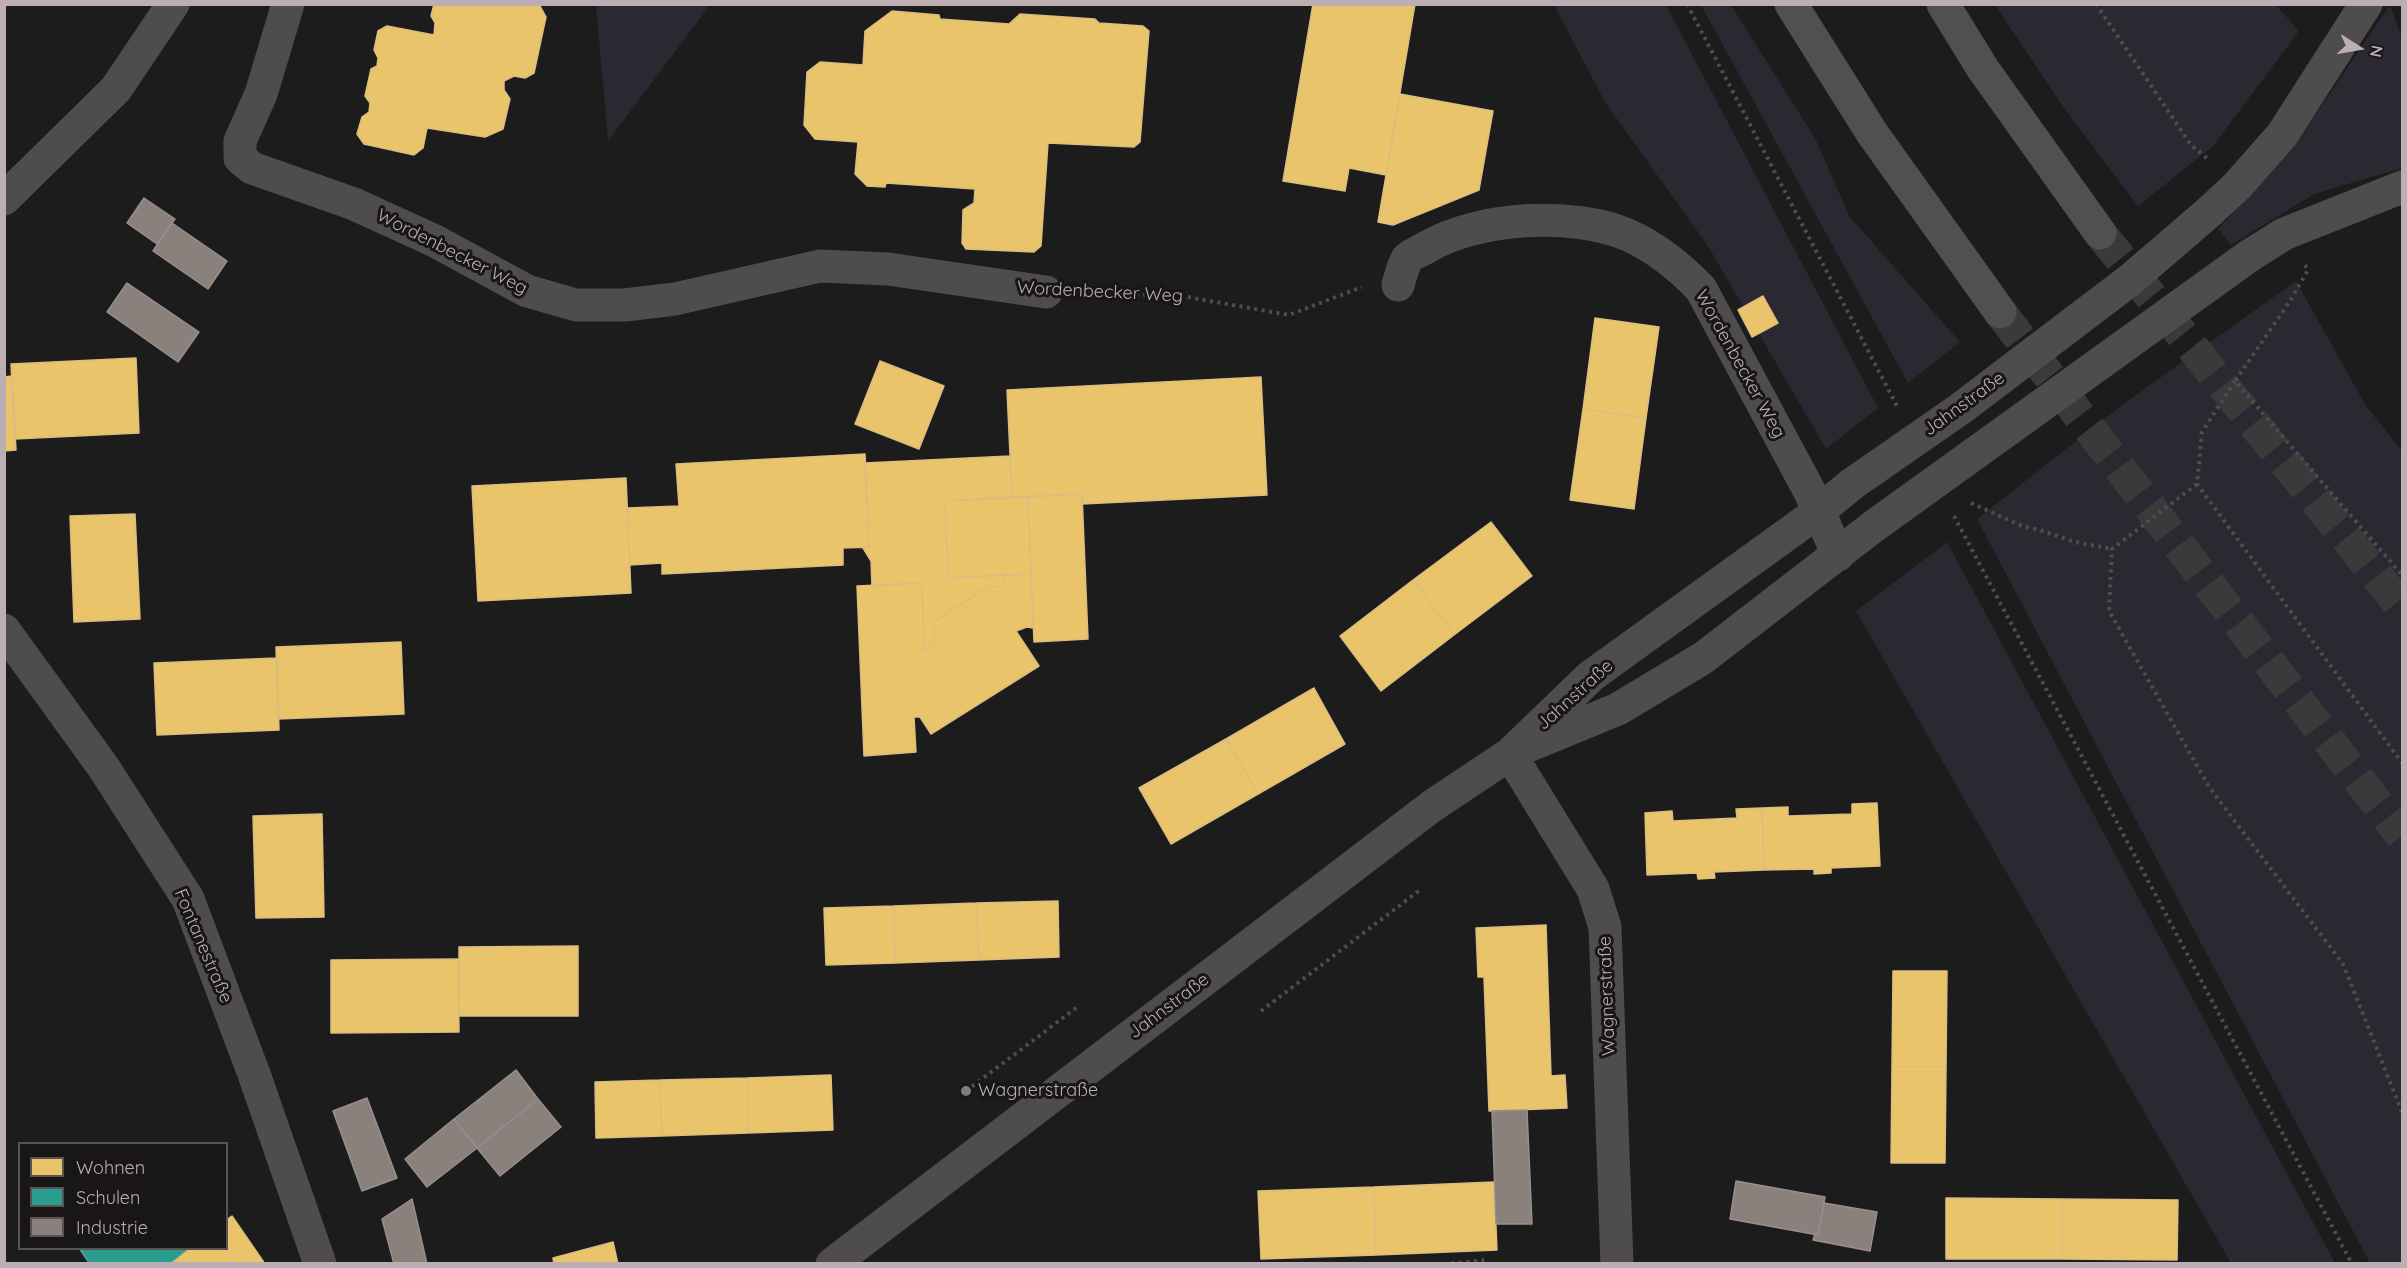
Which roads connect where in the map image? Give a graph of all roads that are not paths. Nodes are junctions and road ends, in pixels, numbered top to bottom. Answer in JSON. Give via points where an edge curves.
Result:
{"nodes":[{"id":1,"x":173,"y":4,"type":"edge"},
{"id":2,"x":288,"y":4,"type":"edge"},
{"id":3,"x":1791,"y":4,"type":"edge"},
{"id":4,"x":1943,"y":4,"type":"edge"},
{"id":5,"x":2366,"y":4,"type":"edge"},
{"id":6,"x":2403,"y":187,"type":"edge"},
{"id":7,"x":4,"y":199,"type":"edge"},
{"id":8,"x":2100,"y":233,"type":"tunnel mouth"},
{"id":9,"x":1398,"y":285,"type":"road end"},
{"id":10,"x":1046,"y":292,"type":"road end"},
{"id":11,"x":2000,"y":312,"type":"tunnel mouth"},
{"id":12,"x":1818,"y":512,"type":"junction"},
{"id":13,"x":1838,"y":555,"type":"junction"},
{"id":14,"x":4,"y":630,"type":"edge"},
{"id":15,"x":1510,"y":754,"type":"junction"},
{"id":16,"x":320,"y":1263,"type":"edge"},
{"id":17,"x":832,"y":1263,"type":"edge"},
{"id":18,"x":1617,"y":1263,"type":"edge"}],
"edges":[{"from":1,"to":7,"type":"street","via":[[116,89]]},
{"from":2,"to":10,"type":"street","name":"Wordenbecker Weg","via":[[261,94],[240,141],[240,158],[252,168],[364,208],[527,291],[576,305],[625,305],[675,299],[820,266],[888,269]]},
{"from":3,"to":11,"type":"highway","via":[[1872,134]]},
{"from":4,"to":8,"type":"highway","via":[[1983,69]]},
{"from":5,"to":12,"type":"street","name":"Jahnstraße","bridge":true,"via":[[2282,135],[2209,212],[2130,280]]},
{"from":6,"to":13,"type":"street","name":"Jahnstraße","bridge":true,"via":[[2284,234],[2249,256]]},
{"from":9,"to":12,"type":"street","name":"Wordenbecker Weg","via":[[1408,259],[1438,241],[1472,230],[1503,224],[1566,221],[1626,234],[1679,266],[1701,289]]},
{"from":12,"to":13,"type":"street","name":"Wordenbecker Weg"},
{"from":12,"to":15,"type":"street","name":"Jahnstraße","via":[[1591,676]]},
{"from":13,"to":15,"type":"street","name":"Jahnstraße","via":[[1703,658],[1618,710]]},
{"from":14,"to":16,"type":"street","name":"Fontanestraße","via":[[104,768],[188,899]]},
{"from":15,"to":17,"type":"street","name":"Jahnstraße","via":[[1432,806]]},
{"from":15,"to":18,"type":"street","name":"Wagnerstraße","via":[[1593,888],[1605,927]]}]}
